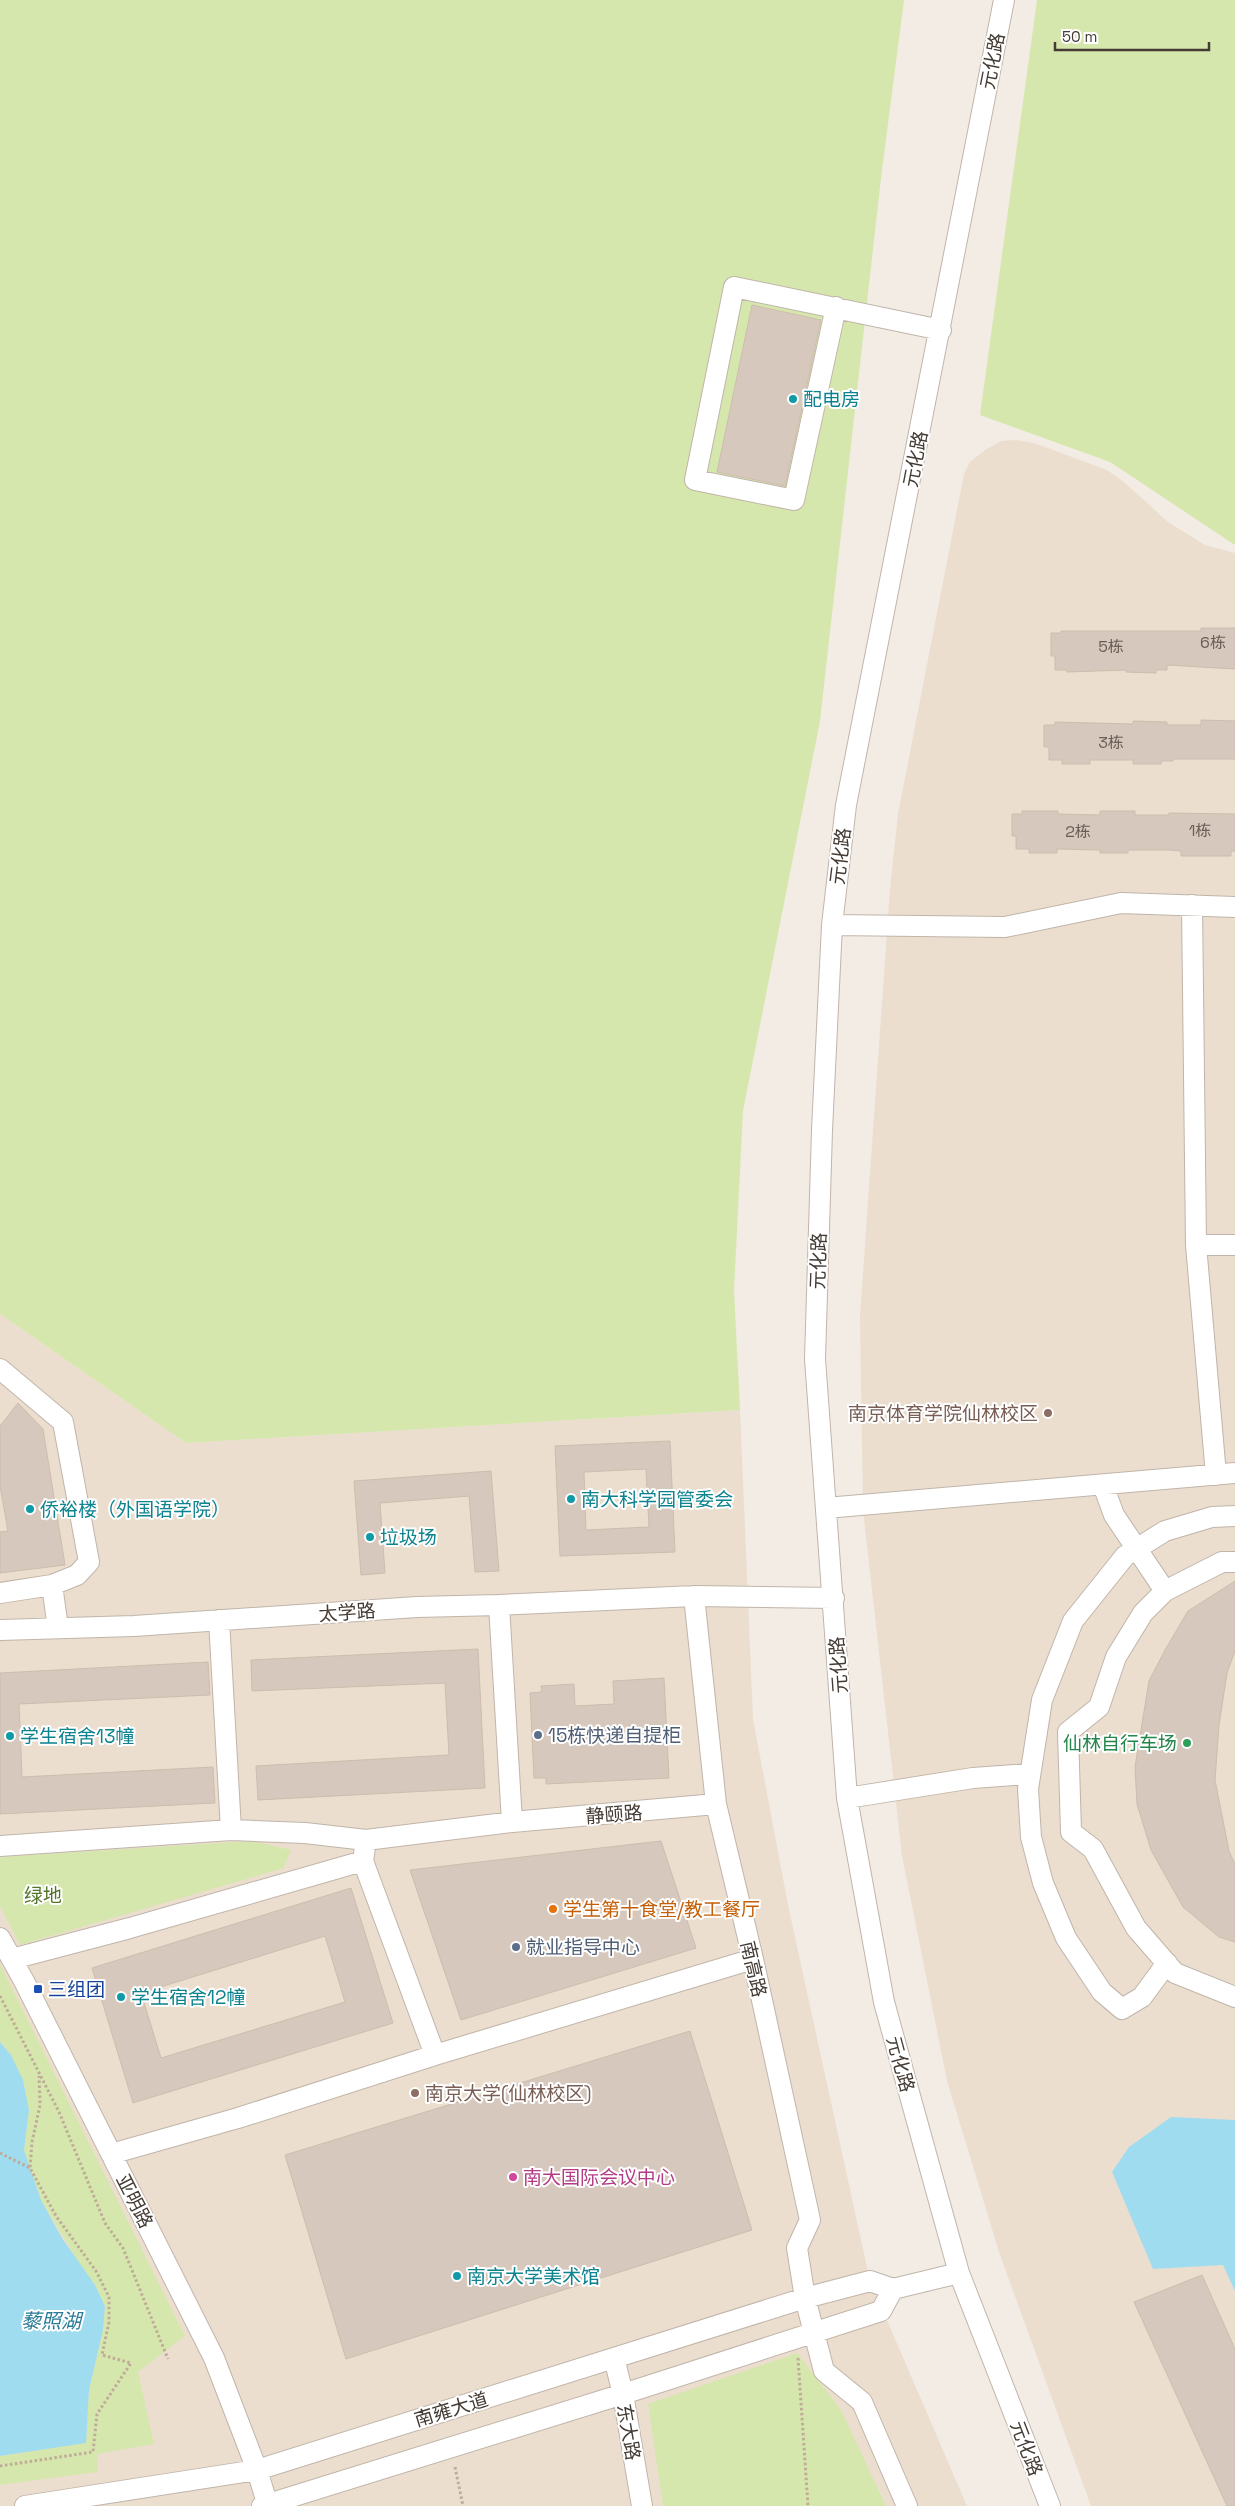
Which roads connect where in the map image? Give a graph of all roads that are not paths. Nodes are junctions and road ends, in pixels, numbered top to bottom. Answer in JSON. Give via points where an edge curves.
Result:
{"nodes":[{"id":1,"x":1004,"y":0,"type":"edge"},
{"id":2,"x":836,"y":307,"type":"junction"},
{"id":3,"x":941,"y":330,"type":"junction"},
{"id":4,"x":1192,"y":905,"type":"junction"},
{"id":5,"x":1235,"y":907,"type":"edge"},
{"id":6,"x":832,"y":925,"type":"junction"},
{"id":7,"x":1196,"y":1245,"type":"junction"},
{"id":8,"x":1235,"y":1245,"type":"edge"},
{"id":9,"x":0,"y":1369,"type":"edge"},
{"id":10,"x":1226,"y":1474,"type":"edge"},
{"id":11,"x":1103,"y":1484,"type":"junction"},
{"id":12,"x":826,"y":1508,"type":"junction"},
{"id":13,"x":1235,"y":1516,"type":"edge"},
{"id":14,"x":1137,"y":1548,"type":"junction"},
{"id":15,"x":1235,"y":1562,"type":"edge"},
{"id":16,"x":52,"y":1586,"type":"junction"},
{"id":17,"x":1166,"y":1591,"type":"junction"},
{"id":18,"x":0,"y":1593,"type":"edge"},
{"id":19,"x":694,"y":1596,"type":"junction"},
{"id":20,"x":834,"y":1598,"type":"junction"},
{"id":21,"x":499,"y":1605,"type":"junction"},
{"id":22,"x":219,"y":1620,"type":"junction"},
{"id":23,"x":58,"y":1628,"type":"junction"},
{"id":24,"x":0,"y":1630,"type":"edge"},
{"id":25,"x":1030,"y":1774,"type":"junction"},
{"id":26,"x":847,"y":1798,"type":"junction"},
{"id":27,"x":716,"y":1804,"type":"junction"},
{"id":28,"x":512,"y":1822,"type":"junction"},
{"id":29,"x":231,"y":1830,"type":"junction"},
{"id":30,"x":366,"y":1840,"type":"junction"},
{"id":31,"x":0,"y":1846,"type":"edge"},
{"id":32,"x":364,"y":1861,"type":"junction"},
{"id":33,"x":0,"y":1938,"type":"edge"},
{"id":34,"x":12,"y":1959,"type":"junction"},
{"id":35,"x":753,"y":1959,"type":"junction"},
{"id":36,"x":1167,"y":1963,"type":"junction"},
{"id":37,"x":1235,"y":1997,"type":"edge"},
{"id":38,"x":435,"y":2056,"type":"junction"},
{"id":39,"x":111,"y":2154,"type":"junction"},
{"id":40,"x":958,"y":2273,"type":"junction"},
{"id":41,"x":893,"y":2289,"type":"junction"},
{"id":42,"x":805,"y":2298,"type":"junction"},
{"id":43,"x":813,"y":2331,"type":"junction"},
{"id":44,"x":614,"y":2358,"type":"junction"},
{"id":45,"x":623,"y":2394,"type":"junction"},
{"id":46,"x":257,"y":2470,"type":"junction"},
{"id":47,"x":25,"y":2506,"type":"edge"},
{"id":48,"x":266,"y":2506,"type":"edge"},
{"id":49,"x":642,"y":2506,"type":"edge"},
{"id":50,"x":907,"y":2506,"type":"edge"},
{"id":51,"x":1050,"y":2506,"type":"edge"}],
"edges":[{"from":1,"to":3,"type":"street","name":"元化路"},
{"from":2,"to":2,"type":"street","via":[[734,287],[695,480],[794,500]]},
{"from":2,"to":3,"type":"street"},
{"from":3,"to":6,"type":"street","name":"元化路","via":[[846,805]]},
{"from":4,"to":5,"type":"street"},
{"from":4,"to":6,"type":"street","via":[[1121,903],[1005,927]]},
{"from":4,"to":7,"type":"street"},
{"from":6,"to":12,"type":"street","name":"元化路","via":[[815,1359]]},
{"from":7,"to":8,"type":"street"},
{"from":7,"to":10,"type":"street"},
{"from":9,"to":16,"type":"street","via":[[63,1422],[89,1562],[77,1575]]},
{"from":10,"to":11,"type":"street"},
{"from":11,"to":12,"type":"street"},
{"from":11,"to":14,"type":"street","via":[[1114,1515]]},
{"from":12,"to":20,"type":"street","name":"元化路"},
{"from":13,"to":14,"type":"street","via":[[1212,1516],[1165,1530]]},
{"from":14,"to":17,"type":"street"},
{"from":14,"to":25,"type":"street","via":[[1124,1556],[1073,1621],[1042,1700]]},
{"from":15,"to":17,"type":"street","via":[[1222,1562]]},
{"from":16,"to":18,"type":"street"},
{"from":16,"to":23,"type":"street"},
{"from":17,"to":36,"type":"street","via":[[1143,1613],[1116,1657],[1099,1707],[1068,1732],[1070,1832],[1093,1849],[1136,1928]]},
{"from":19,"to":20,"type":"street","name":"太学路"},
{"from":19,"to":21,"type":"street","name":"太学路"},
{"from":19,"to":27,"type":"street","name":"南高路"},
{"from":20,"to":26,"type":"street","name":"元化路"},
{"from":21,"to":22,"type":"street","name":"太学路"},
{"from":21,"to":28,"type":"street"},
{"from":22,"to":23,"type":"street","name":"太学路"},
{"from":22,"to":29,"type":"street"},
{"from":23,"to":24,"type":"street","name":"太学路"},
{"from":25,"to":26,"type":"street","via":[[973,1778]]},
{"from":25,"to":36,"type":"street","via":[[1031,1837],[1043,1883],[1066,1938],[1102,1992],[1122,2009],[1142,1997]]},
{"from":26,"to":40,"type":"street","name":"元化路","via":[[884,2002]]},
{"from":27,"to":28,"type":"street","name":"静颐路"},
{"from":27,"to":35,"type":"street","name":"南高路"},
{"from":28,"to":30,"type":"street","name":"静颐路"},
{"from":29,"to":30,"type":"street","name":"静颐路"},
{"from":29,"to":31,"type":"street","name":"静颐路"},
{"from":30,"to":32,"type":"street"},
{"from":32,"to":34,"type":"street"},
{"from":32,"to":38,"type":"street"},
{"from":33,"to":34,"type":"street","name":"亚明路"},
{"from":34,"to":39,"type":"street","name":"亚明路"},
{"from":35,"to":38,"type":"street"},
{"from":35,"to":42,"type":"street","name":"南高路","via":[[810,2220],[796,2248]]},
{"from":36,"to":37,"type":"street","via":[[1175,1973]]},
{"from":38,"to":39,"type":"street"},
{"from":39,"to":46,"type":"street","name":"亚明路","via":[[214,2358]]},
{"from":40,"to":41,"type":"street"},
{"from":40,"to":51,"type":"street","name":"元化路"},
{"from":41,"to":42,"type":"street","name":"南雍大道","via":[[870,2281]]},
{"from":41,"to":43,"type":"street","name":"南雍大道","via":[[881,2310]]},
{"from":42,"to":43,"type":"street"},
{"from":42,"to":44,"type":"street","name":"南雍大道"},
{"from":43,"to":45,"type":"street","name":"南雍大道"},
{"from":43,"to":50,"type":"street","via":[[824,2371],[862,2402]]},
{"from":44,"to":45,"type":"street","name":"东大路"},
{"from":44,"to":46,"type":"street","name":"南雍大道"},
{"from":45,"to":48,"type":"street","name":"南雍大道"},
{"from":45,"to":49,"type":"street","name":"东大路"},
{"from":46,"to":47,"type":"street","name":"南雍大道"},
{"from":46,"to":48,"type":"street","name":"亚明路"}]}
